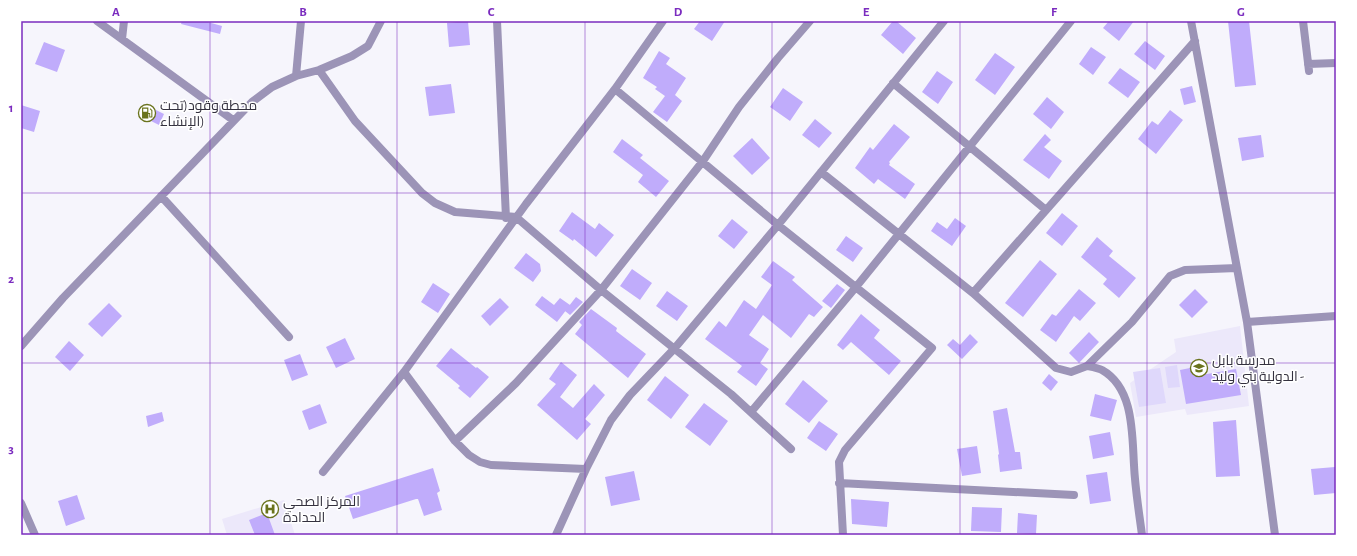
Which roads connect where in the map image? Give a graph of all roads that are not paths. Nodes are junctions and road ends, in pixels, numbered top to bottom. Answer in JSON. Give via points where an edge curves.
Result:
{"nodes":[{"id":1,"x":97,"y":21,"type":"edge"},
{"id":2,"x":124,"y":21,"type":"edge"},
{"id":3,"x":301,"y":21,"type":"edge"},
{"id":4,"x":381,"y":21,"type":"edge"},
{"id":5,"x":497,"y":21,"type":"edge"},
{"id":6,"x":663,"y":21,"type":"edge"},
{"id":7,"x":810,"y":21,"type":"edge"},
{"id":8,"x":944,"y":21,"type":"edge"},
{"id":9,"x":1071,"y":21,"type":"edge"},
{"id":10,"x":1191,"y":21,"type":"edge"},
{"id":11,"x":1303,"y":21,"type":"edge"},
{"id":12,"x":122,"y":39,"type":"junction"},
{"id":13,"x":1195,"y":40,"type":"junction"},
{"id":14,"x":1336,"y":63,"type":"edge"},
{"id":15,"x":319,"y":70,"type":"junction"},
{"id":16,"x":296,"y":76,"type":"junction"},
{"id":17,"x":893,"y":83,"type":"junction"},
{"id":18,"x":615,"y":89,"type":"junction"},
{"id":19,"x":233,"y":120,"type":"junction"},
{"id":20,"x":970,"y":146,"type":"junction"},
{"id":21,"x":703,"y":161,"type":"junction"},
{"id":22,"x":821,"y":172,"type":"junction"},
{"id":23,"x":161,"y":196,"type":"junction"},
{"id":24,"x":1046,"y":210,"type":"junction"},
{"id":25,"x":516,"y":217,"type":"junction"},
{"id":26,"x":506,"y":218,"type":"junction"},
{"id":27,"x":778,"y":225,"type":"junction"},
{"id":28,"x":898,"y":235,"type":"junction"},
{"id":29,"x":1237,"y":268,"type":"junction"},
{"id":30,"x":856,"y":287,"type":"junction"},
{"id":31,"x":601,"y":290,"type":"junction"},
{"id":32,"x":973,"y":293,"type":"junction"},
{"id":33,"x":1336,"y":316,"type":"edge"},
{"id":34,"x":1247,"y":322,"type":"junction"},
{"id":35,"x":289,"y":337,"type":"dead end"},
{"id":36,"x":21,"y":346,"type":"edge"},
{"id":37,"x":674,"y":349,"type":"junction"},
{"id":38,"x":1087,"y":366,"type":"junction"},
{"id":39,"x":404,"y":372,"type":"junction"},
{"id":40,"x":751,"y":412,"type":"junction"},
{"id":41,"x":455,"y":441,"type":"junction"},
{"id":42,"x":791,"y":449,"type":"dead end"},
{"id":43,"x":586,"y":469,"type":"junction"},
{"id":44,"x":324,"y":472,"type":"dead end"},
{"id":45,"x":840,"y":483,"type":"junction"},
{"id":46,"x":1074,"y":495,"type":"dead end"},
{"id":47,"x":21,"y":503,"type":"edge"},
{"id":48,"x":35,"y":535,"type":"edge"},
{"id":49,"x":556,"y":535,"type":"edge"},
{"id":50,"x":843,"y":535,"type":"edge"},
{"id":51,"x":1142,"y":535,"type":"edge"},
{"id":52,"x":1275,"y":535,"type":"edge"}],
"edges":[{"from":1,"to":12,"type":"street"},
{"from":2,"to":12,"type":"street"},
{"from":3,"to":16,"type":"street"},
{"from":4,"to":15,"type":"street","via":[[368,46]]},
{"from":5,"to":26,"type":"street"},
{"from":6,"to":18,"type":"street"},
{"from":7,"to":21,"type":"street","via":[[739,107]]},
{"from":8,"to":17,"type":"street"},
{"from":9,"to":20,"type":"street"},
{"from":10,"to":13,"type":"street"},
{"from":11,"to":14,"type":"street","via":[[1309,68]]},
{"from":12,"to":19,"type":"street"},
{"from":13,"to":24,"type":"street"},
{"from":13,"to":29,"type":"street"},
{"from":15,"to":16,"type":"street"},
{"from":15,"to":26,"type":"street","via":[[355,122],[422,194],[454,212]]},
{"from":16,"to":19,"type":"street","via":[[272,87]]},
{"from":17,"to":20,"type":"street"},
{"from":17,"to":22,"type":"street"},
{"from":18,"to":21,"type":"street"},
{"from":18,"to":25,"type":"street"},
{"from":19,"to":23,"type":"street"},
{"from":20,"to":24,"type":"street"},
{"from":20,"to":28,"type":"street"},
{"from":21,"to":27,"type":"street"},
{"from":21,"to":31,"type":"street"},
{"from":22,"to":27,"type":"street"},
{"from":22,"to":28,"type":"street"},
{"from":23,"to":35,"type":"street"},
{"from":23,"to":36,"type":"street","via":[[63,298]]},
{"from":24,"to":32,"type":"street"},
{"from":25,"to":26,"type":"street"},
{"from":25,"to":31,"type":"street"},
{"from":25,"to":39,"type":"street"},
{"from":27,"to":30,"type":"street"},
{"from":27,"to":37,"type":"street"},
{"from":28,"to":30,"type":"street"},
{"from":28,"to":32,"type":"street"},
{"from":29,"to":34,"type":"street"},
{"from":29,"to":38,"type":"street","via":[[1185,270],[1170,276],[1132,322]]},
{"from":30,"to":40,"type":"street"},
{"from":30,"to":45,"type":"street","via":[[932,348],[845,450],[839,462]]},
{"from":31,"to":37,"type":"street"},
{"from":31,"to":41,"type":"street","via":[[516,383]]},
{"from":32,"to":38,"type":"street","via":[[1056,368],[1071,372]]},
{"from":33,"to":34,"type":"street"},
{"from":34,"to":52,"type":"street"},
{"from":37,"to":40,"type":"street"},
{"from":37,"to":43,"type":"street","via":[[611,420]]},
{"from":38,"to":51,"type":"street","via":[[1102,370],[1117,384],[1125,399],[1134,445]]},
{"from":39,"to":41,"type":"street"},
{"from":39,"to":44,"type":"street"},
{"from":40,"to":42,"type":"street"},
{"from":41,"to":43,"type":"street","via":[[469,455],[491,465]]},
{"from":43,"to":49,"type":"street"},
{"from":45,"to":46,"type":"street"},
{"from":45,"to":50,"type":"street"},
{"from":47,"to":48,"type":"street"}]}
